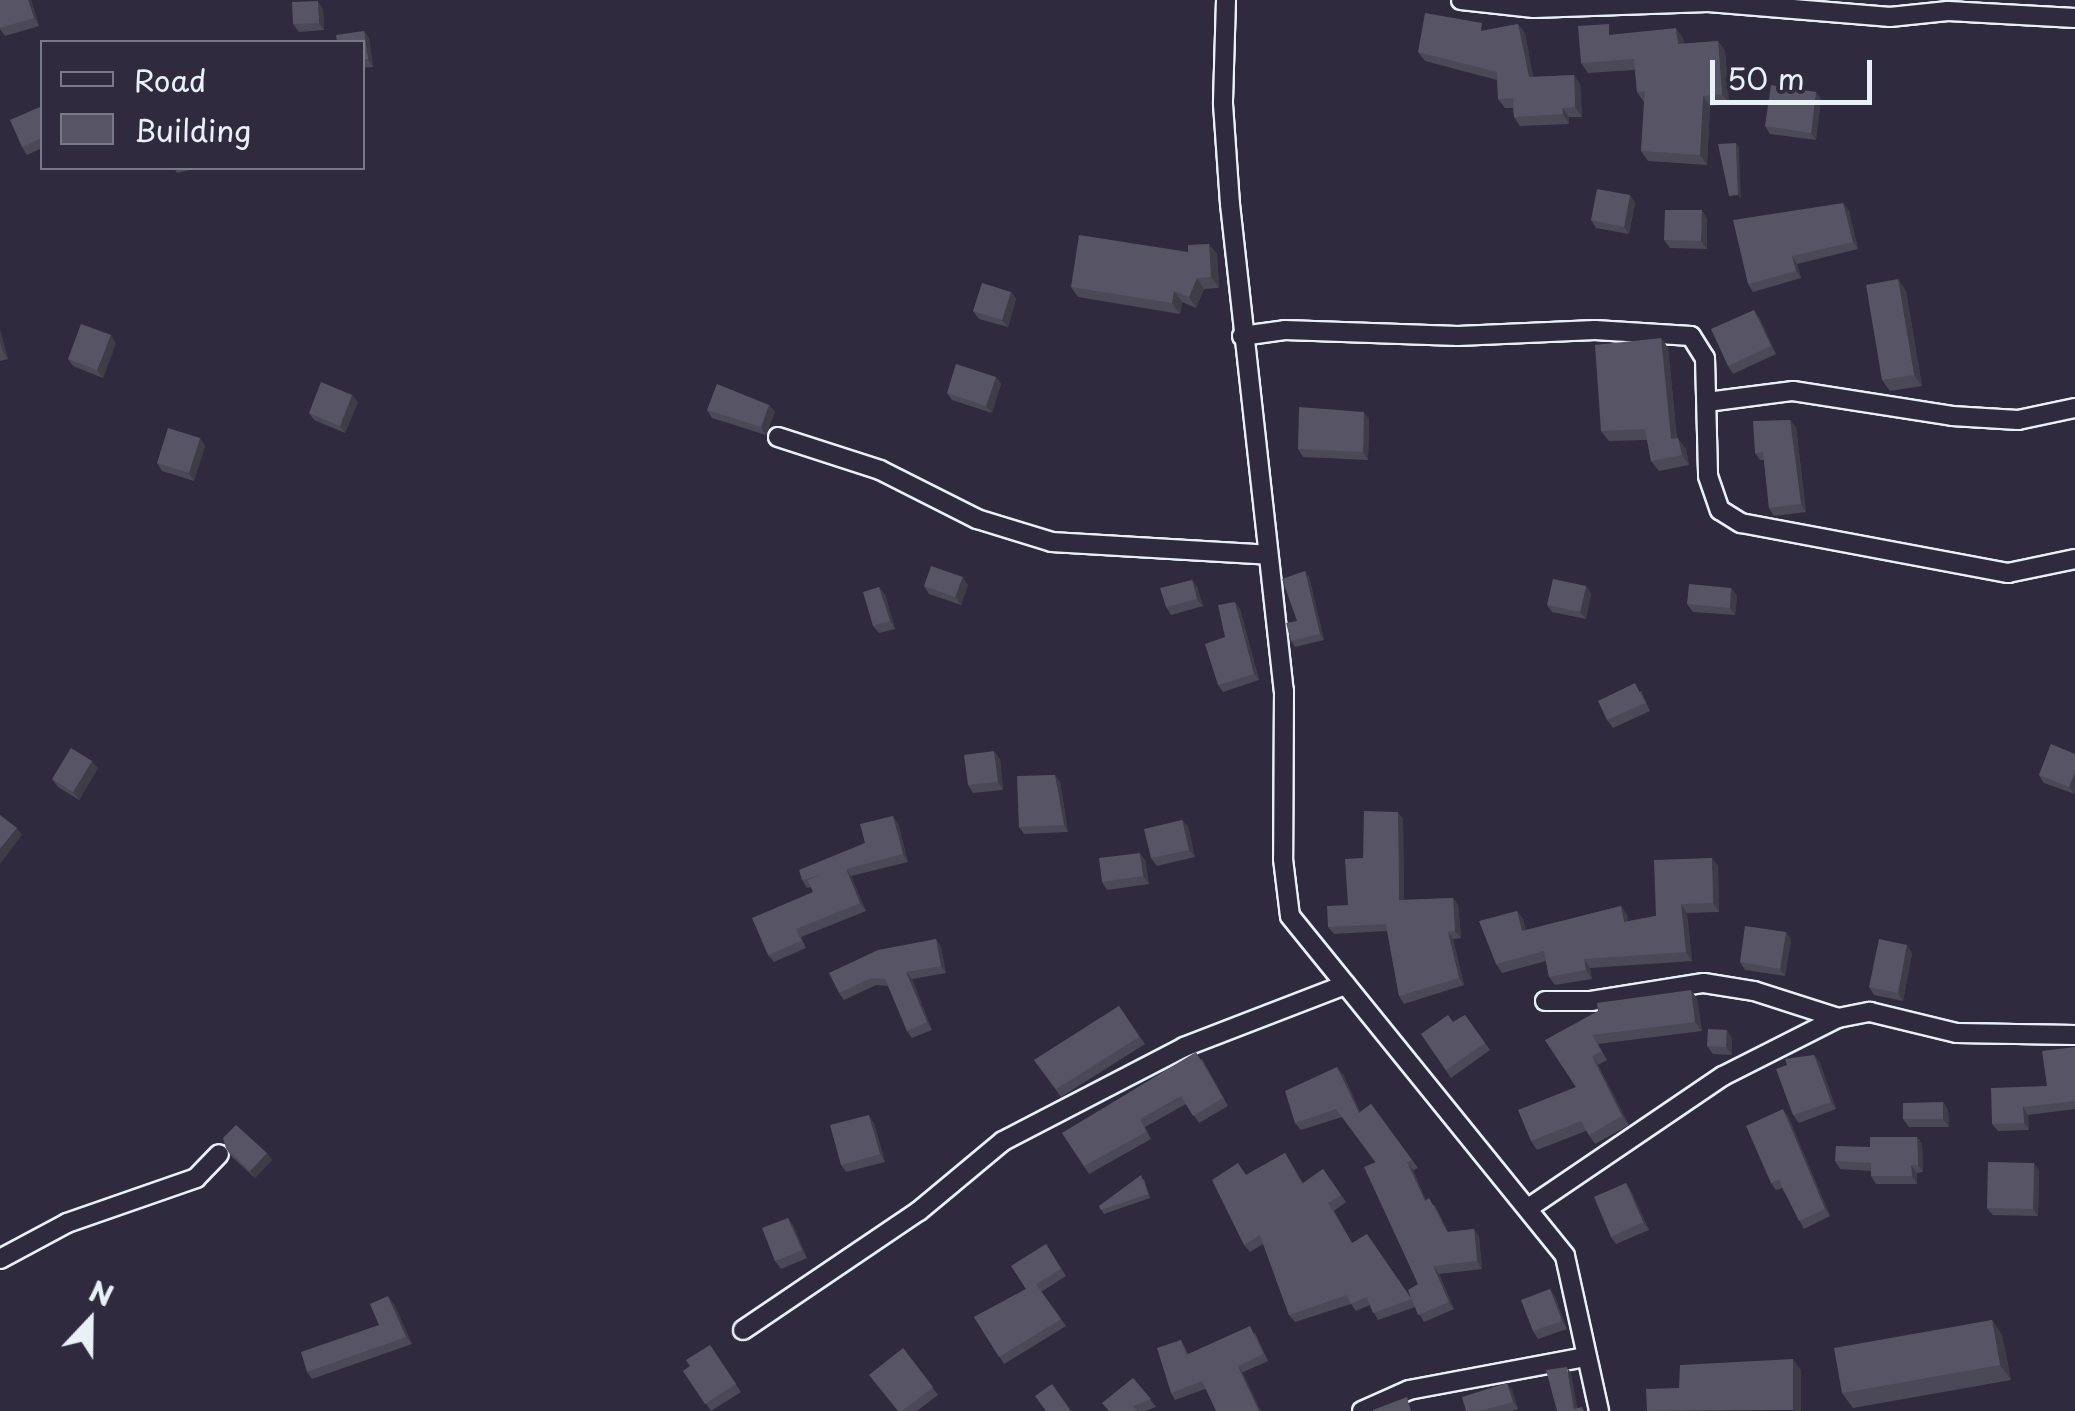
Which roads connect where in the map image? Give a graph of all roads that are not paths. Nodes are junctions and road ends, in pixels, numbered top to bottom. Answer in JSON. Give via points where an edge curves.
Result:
{"nodes":[{"id":1,"x":1226,"y":0,"type":"edge"},
{"id":2,"x":1461,"y":0,"type":"edge"},
{"id":3,"x":2075,"y":18,"type":"edge"},
{"id":4,"x":1242,"y":336,"type":"junction"},
{"id":5,"x":1707,"y":402,"type":"junction"},
{"id":6,"x":2075,"y":408,"type":"edge"},
{"id":7,"x":778,"y":437,"type":"dead end"},
{"id":8,"x":1268,"y":554,"type":"junction"},
{"id":9,"x":2075,"y":559,"type":"edge"},
{"id":10,"x":1345,"y":986,"type":"junction"},
{"id":11,"x":1545,"y":1001,"type":"dead end"},
{"id":12,"x":1838,"y":1018,"type":"junction"},
{"id":13,"x":2075,"y":1036,"type":"edge"},
{"id":14,"x":218,"y":1154,"type":"dead end"},
{"id":15,"x":1530,"y":1207,"type":"junction"},
{"id":16,"x":0,"y":1259,"type":"edge"},
{"id":17,"x":743,"y":1330,"type":"dead end"},
{"id":18,"x":1586,"y":1357,"type":"junction"},
{"id":19,"x":1362,"y":1411,"type":"edge"},
{"id":20,"x":1599,"y":1411,"type":"edge"}],
"edges":[{"from":1,"to":4,"type":"street","via":[[1223,104]]},
{"from":2,"to":3,"type":"street","via":[[1534,8],[1708,2],[1890,17],[1948,11]]},
{"from":4,"to":5,"type":"street","via":[[1285,330],[1691,336],[1705,358]]},
{"from":4,"to":8,"type":"street"},
{"from":5,"to":6,"type":"street","via":[[1792,390],[1952,416],[2018,420]]},
{"from":5,"to":9,"type":"street","via":[[1708,476],[1720,510],[1741,523],[2008,573]]},
{"from":7,"to":8,"type":"street","via":[[880,470],[977,519],[1052,542]]},
{"from":8,"to":10,"type":"street","via":[[1284,692],[1283,859],[1290,916]]},
{"from":10,"to":15,"type":"street"},
{"from":10,"to":17,"type":"street","via":[[1184,1047],[1003,1141],[919,1211]]},
{"from":11,"to":12,"type":"street","via":[[1591,1002],[1704,983]]},
{"from":12,"to":13,"type":"street","via":[[1870,1012],[1958,1033]]},
{"from":12,"to":15,"type":"street","via":[[1723,1076]]},
{"from":14,"to":16,"type":"street","via":[[196,1178],[67,1224]]},
{"from":15,"to":18,"type":"street","via":[[1566,1256]]},
{"from":18,"to":19,"type":"street","via":[[1410,1390]]},
{"from":18,"to":20,"type":"street"}]}
